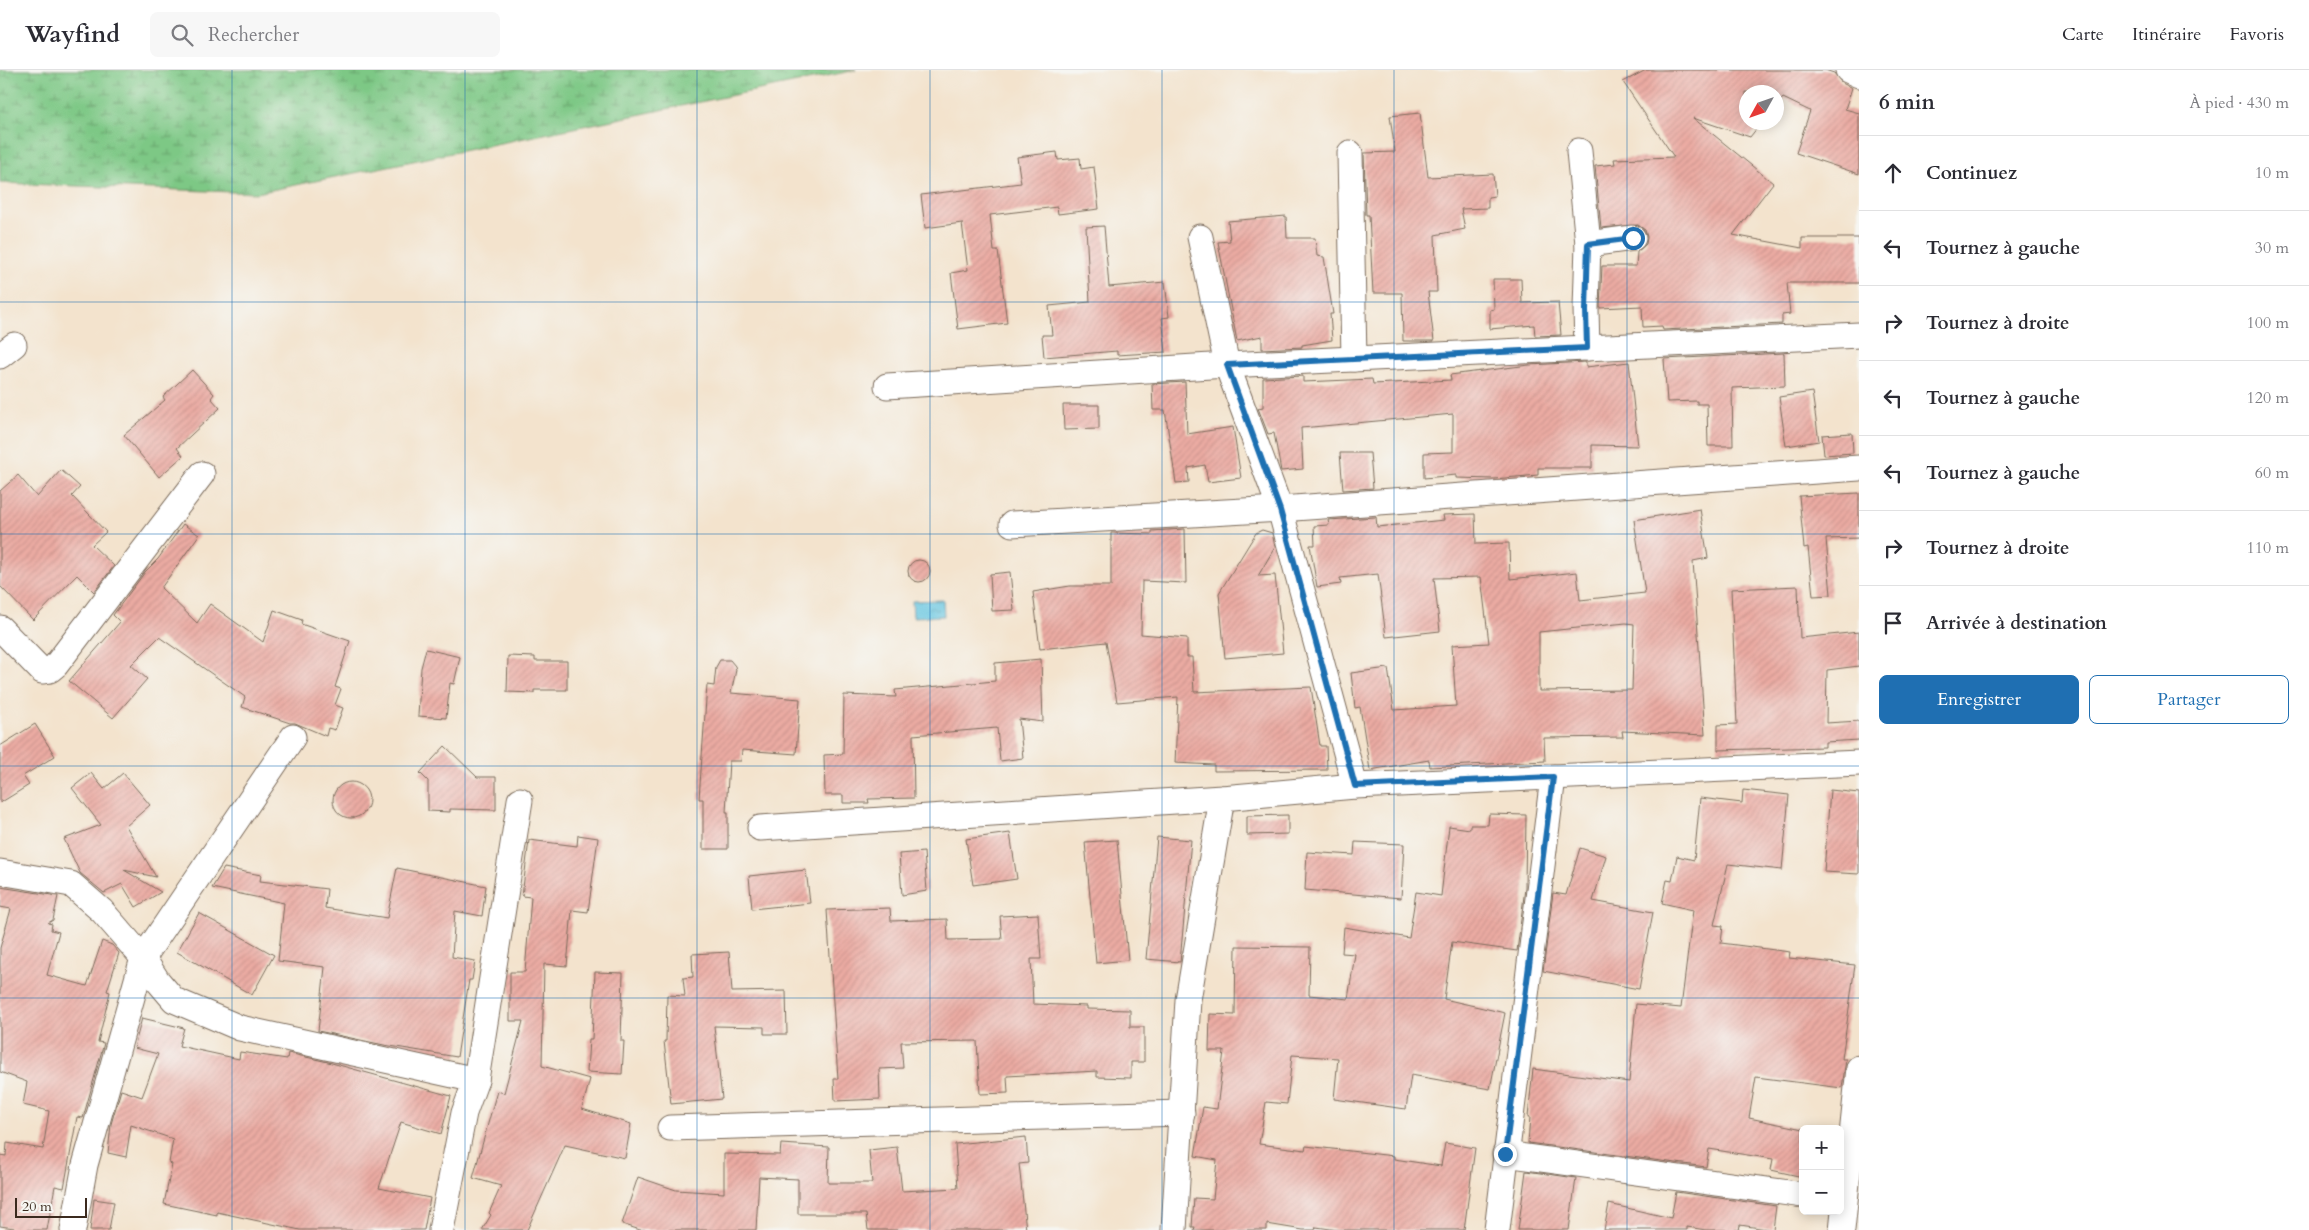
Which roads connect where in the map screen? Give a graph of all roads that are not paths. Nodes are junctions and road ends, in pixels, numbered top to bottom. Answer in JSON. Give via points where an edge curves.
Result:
{"nodes":[{"id":1,"x":1848,"y":70,"type":"edge"},
{"id":2,"x":1859,"y":75,"type":"edge"},
{"id":3,"x":1579,"y":151,"type":"dead end"},
{"id":4,"x":1350,"y":153,"type":"dead end"},
{"id":5,"x":1200,"y":237,"type":"dead end"},
{"id":6,"x":1633,"y":238,"type":"dead end"},
{"id":7,"x":1588,"y":244,"type":"junction"},
{"id":8,"x":1859,"y":335,"type":"edge"},
{"id":9,"x":1587,"y":348,"type":"junction"},
{"id":10,"x":1354,"y":359,"type":"junction"},
{"id":11,"x":1227,"y":365,"type":"junction"},
{"id":12,"x":887,"y":386,"type":"dead end"},
{"id":13,"x":1859,"y":468,"type":"edge"},
{"id":14,"x":202,"y":474,"type":"dead end"},
{"id":15,"x":1280,"y":510,"type":"junction"},
{"id":16,"x":1012,"y":524,"type":"dead end"},
{"id":17,"x":0,"y":628,"type":"edge"},
{"id":18,"x":293,"y":737,"type":"dead end"},
{"id":19,"x":1859,"y":763,"type":"edge"},
{"id":20,"x":1553,"y":777,"type":"junction"},
{"id":21,"x":1355,"y":786,"type":"junction"},
{"id":22,"x":1222,"y":798,"type":"junction"},
{"id":23,"x":520,"y":800,"type":"dead end"},
{"id":24,"x":760,"y":828,"type":"dead end"},
{"id":25,"x":0,"y":872,"type":"edge"},
{"id":26,"x":143,"y":958,"type":"junction"},
{"id":27,"x":1859,"y":1068,"type":"edge"},
{"id":28,"x":476,"y":1080,"type":"junction"},
{"id":29,"x":1182,"y":1113,"type":"junction"},
{"id":30,"x":670,"y":1128,"type":"dead end"},
{"id":31,"x":1505,"y":1154,"type":"junction"},
{"id":32,"x":1799,"y":1194,"type":"edge"},
{"id":33,"x":1846,"y":1213,"type":"edge"},
{"id":34,"x":73,"y":1230,"type":"edge"},
{"id":35,"x":441,"y":1230,"type":"edge"},
{"id":36,"x":1174,"y":1230,"type":"edge"},
{"id":37,"x":1497,"y":1230,"type":"edge"}],
"edges":[{"from":1,"to":2,"type":"street"},
{"from":3,"to":7,"type":"street"},
{"from":4,"to":10,"type":"street"},
{"from":5,"to":11,"type":"street"},
{"from":6,"to":7,"type":"street"},
{"from":7,"to":9,"type":"street"},
{"from":8,"to":9,"type":"street"},
{"from":9,"to":10,"type":"street"},
{"from":10,"to":11,"type":"street"},
{"from":11,"to":12,"type":"street"},
{"from":11,"to":15,"type":"street"},
{"from":13,"to":15,"type":"street"},
{"from":14,"to":17,"type":"street","via":[[50,670],[42,671]]},
{"from":15,"to":16,"type":"street"},
{"from":15,"to":21,"type":"street"},
{"from":18,"to":26,"type":"street"},
{"from":19,"to":20,"type":"street"},
{"from":20,"to":21,"type":"street"},
{"from":20,"to":31,"type":"street"},
{"from":21,"to":22,"type":"street"},
{"from":22,"to":24,"type":"street"},
{"from":22,"to":29,"type":"street","via":[[1188,1000]]},
{"from":23,"to":28,"type":"street"},
{"from":25,"to":26,"type":"street","via":[[71,884],[102,911]]},
{"from":26,"to":28,"type":"street","via":[[174,1000],[240,1028]]},
{"from":26,"to":34,"type":"street","via":[[86,1164]]},
{"from":27,"to":33,"type":"street"},
{"from":28,"to":35,"type":"street","via":[[464,1114]]},
{"from":29,"to":30,"type":"street"},
{"from":29,"to":36,"type":"street"},
{"from":31,"to":32,"type":"street"},
{"from":31,"to":37,"type":"street"}]}
